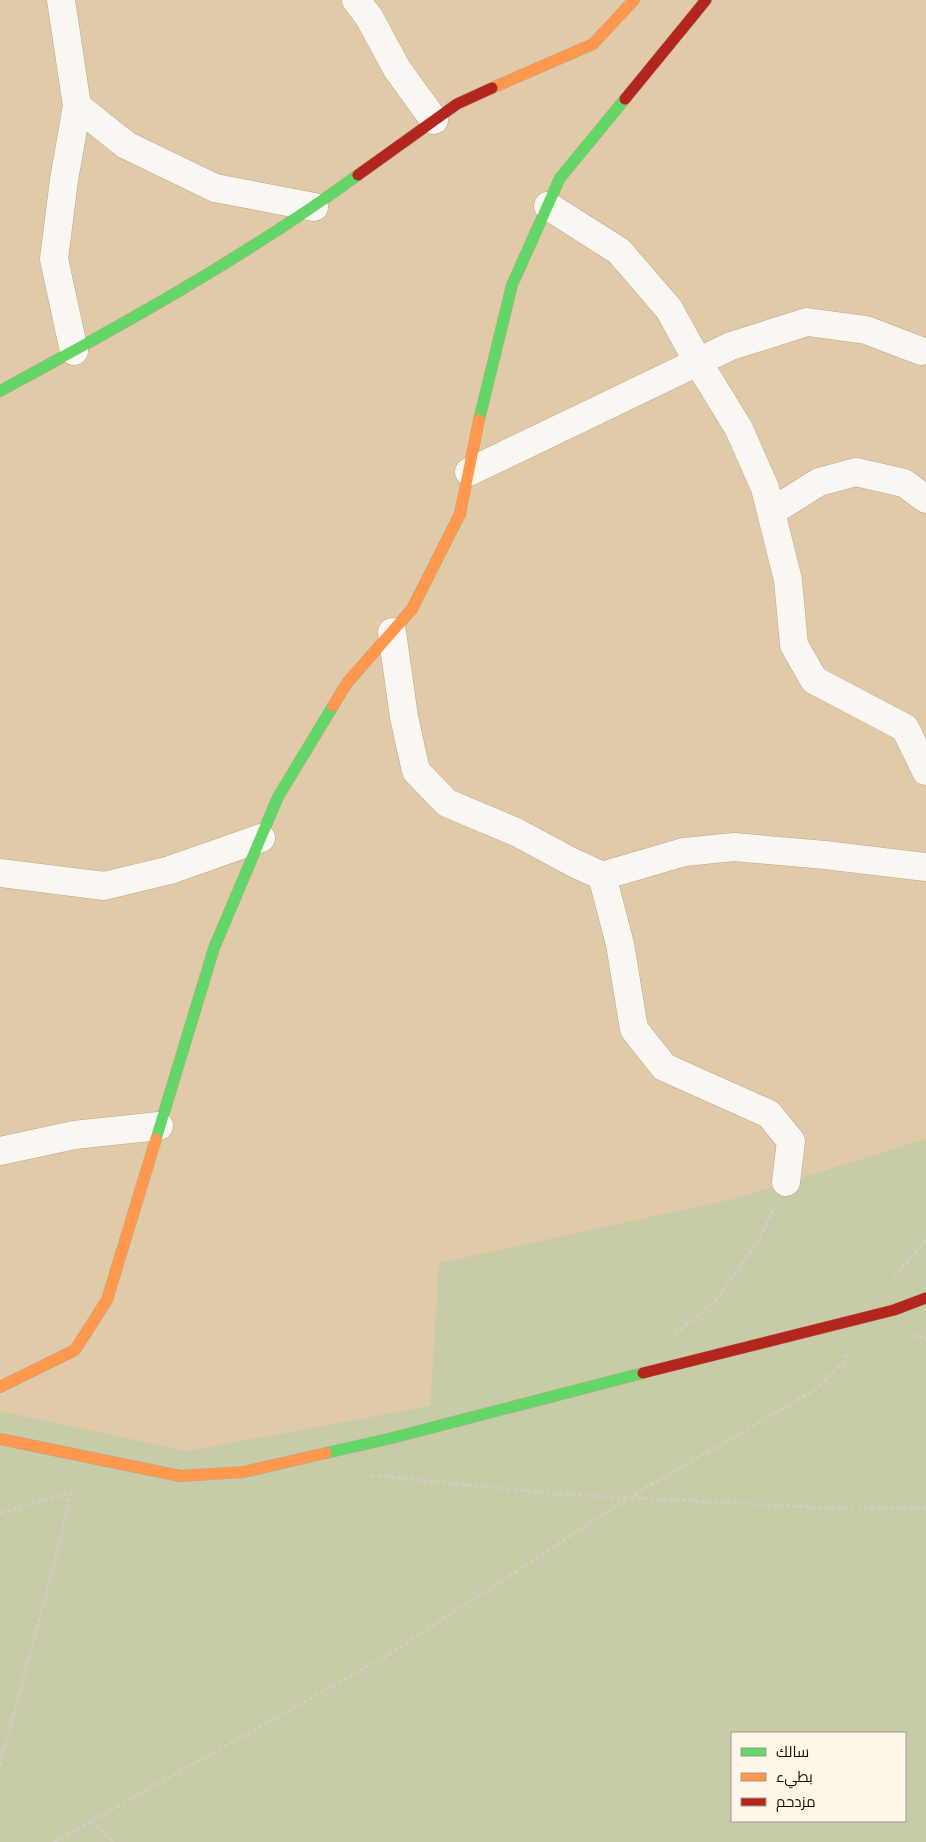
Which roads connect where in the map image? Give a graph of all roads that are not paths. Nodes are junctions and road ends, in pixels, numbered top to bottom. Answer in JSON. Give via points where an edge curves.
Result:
{"nodes":[{"id":1,"x":61,"y":0,"type":"edge"},
{"id":2,"x":356,"y":0,"type":"edge"},
{"id":3,"x":634,"y":0,"type":"edge"},
{"id":4,"x":706,"y":0,"type":"edge"},
{"id":5,"x":77,"y":106,"type":"junction"},
{"id":6,"x":434,"y":120,"type":"junction"},
{"id":7,"x":548,"y":206,"type":"junction"},
{"id":8,"x":314,"y":207,"type":"junction"},
{"id":9,"x":921,"y":350,"type":"dead end"},
{"id":10,"x":74,"y":351,"type":"junction"},
{"id":11,"x":698,"y":362,"type":"junction"},
{"id":12,"x":0,"y":391,"type":"edge"},
{"id":13,"x":469,"y":472,"type":"junction"},
{"id":14,"x":926,"y":499,"type":"edge"},
{"id":15,"x":770,"y":512,"type":"junction"},
{"id":16,"x":392,"y":632,"type":"junction"},
{"id":17,"x":926,"y":771,"type":"edge"},
{"id":18,"x":261,"y":838,"type":"junction"},
{"id":19,"x":926,"y":867,"type":"edge"},
{"id":20,"x":0,"y":873,"type":"edge"},
{"id":21,"x":602,"y":876,"type":"junction"},
{"id":22,"x":159,"y":1126,"type":"junction"},
{"id":23,"x":0,"y":1151,"type":"edge"},
{"id":24,"x":786,"y":1182,"type":"road end"},
{"id":25,"x":926,"y":1298,"type":"edge"},
{"id":26,"x":0,"y":1387,"type":"edge"},
{"id":27,"x":0,"y":1439,"type":"edge"}],
"edges":[{"from":1,"to":5,"type":"street"},
{"from":2,"to":6,"type":"street","via":[[397,69]]},
{"from":3,"to":6,"type":"street","via":[[593,44],[456,104]]},
{"from":4,"to":7,"type":"street","via":[[560,178]]},
{"from":5,"to":8,"type":"street","via":[[126,146],[215,188]]},
{"from":5,"to":10,"type":"street","via":[[54,259]]},
{"from":6,"to":8,"type":"street"},
{"from":7,"to":11,"type":"street","via":[[618,251],[669,309]]},
{"from":7,"to":13,"type":"street","via":[[512,286],[483,400]]},
{"from":8,"to":10,"type":"street","via":[[129,321]]},
{"from":9,"to":11,"type":"street","via":[[866,330],[807,322],[731,346]]},
{"from":10,"to":12,"type":"street"},
{"from":11,"to":13,"type":"street"},
{"from":11,"to":15,"type":"street","via":[[739,429],[765,488]]},
{"from":13,"to":16,"type":"street","via":[[460,514],[412,609]]},
{"from":14,"to":15,"type":"street","via":[[904,483],[856,472],[818,482]]},
{"from":15,"to":17,"type":"street","via":[[788,580],[794,645],[814,680],[905,728]]},
{"from":16,"to":18,"type":"street","via":[[347,683],[278,797]]},
{"from":16,"to":21,"type":"street","via":[[404,717],[416,771],[447,803],[516,832]]},
{"from":18,"to":20,"type":"street","via":[[170,870],[104,886]]},
{"from":18,"to":22,"type":"street","via":[[214,948]]},
{"from":19,"to":21,"type":"street","via":[[734,847],[684,852]]},
{"from":21,"to":24,"type":"street","via":[[620,944],[634,1028],[664,1067],[769,1114],[791,1142]]},
{"from":22,"to":23,"type":"street","via":[[74,1135]]},
{"from":22,"to":26,"type":"street","via":[[108,1300],[75,1350]]},
{"from":25,"to":27,"type":"street","via":[[859,1320],[388,1439],[244,1472],[180,1476]]}]}
